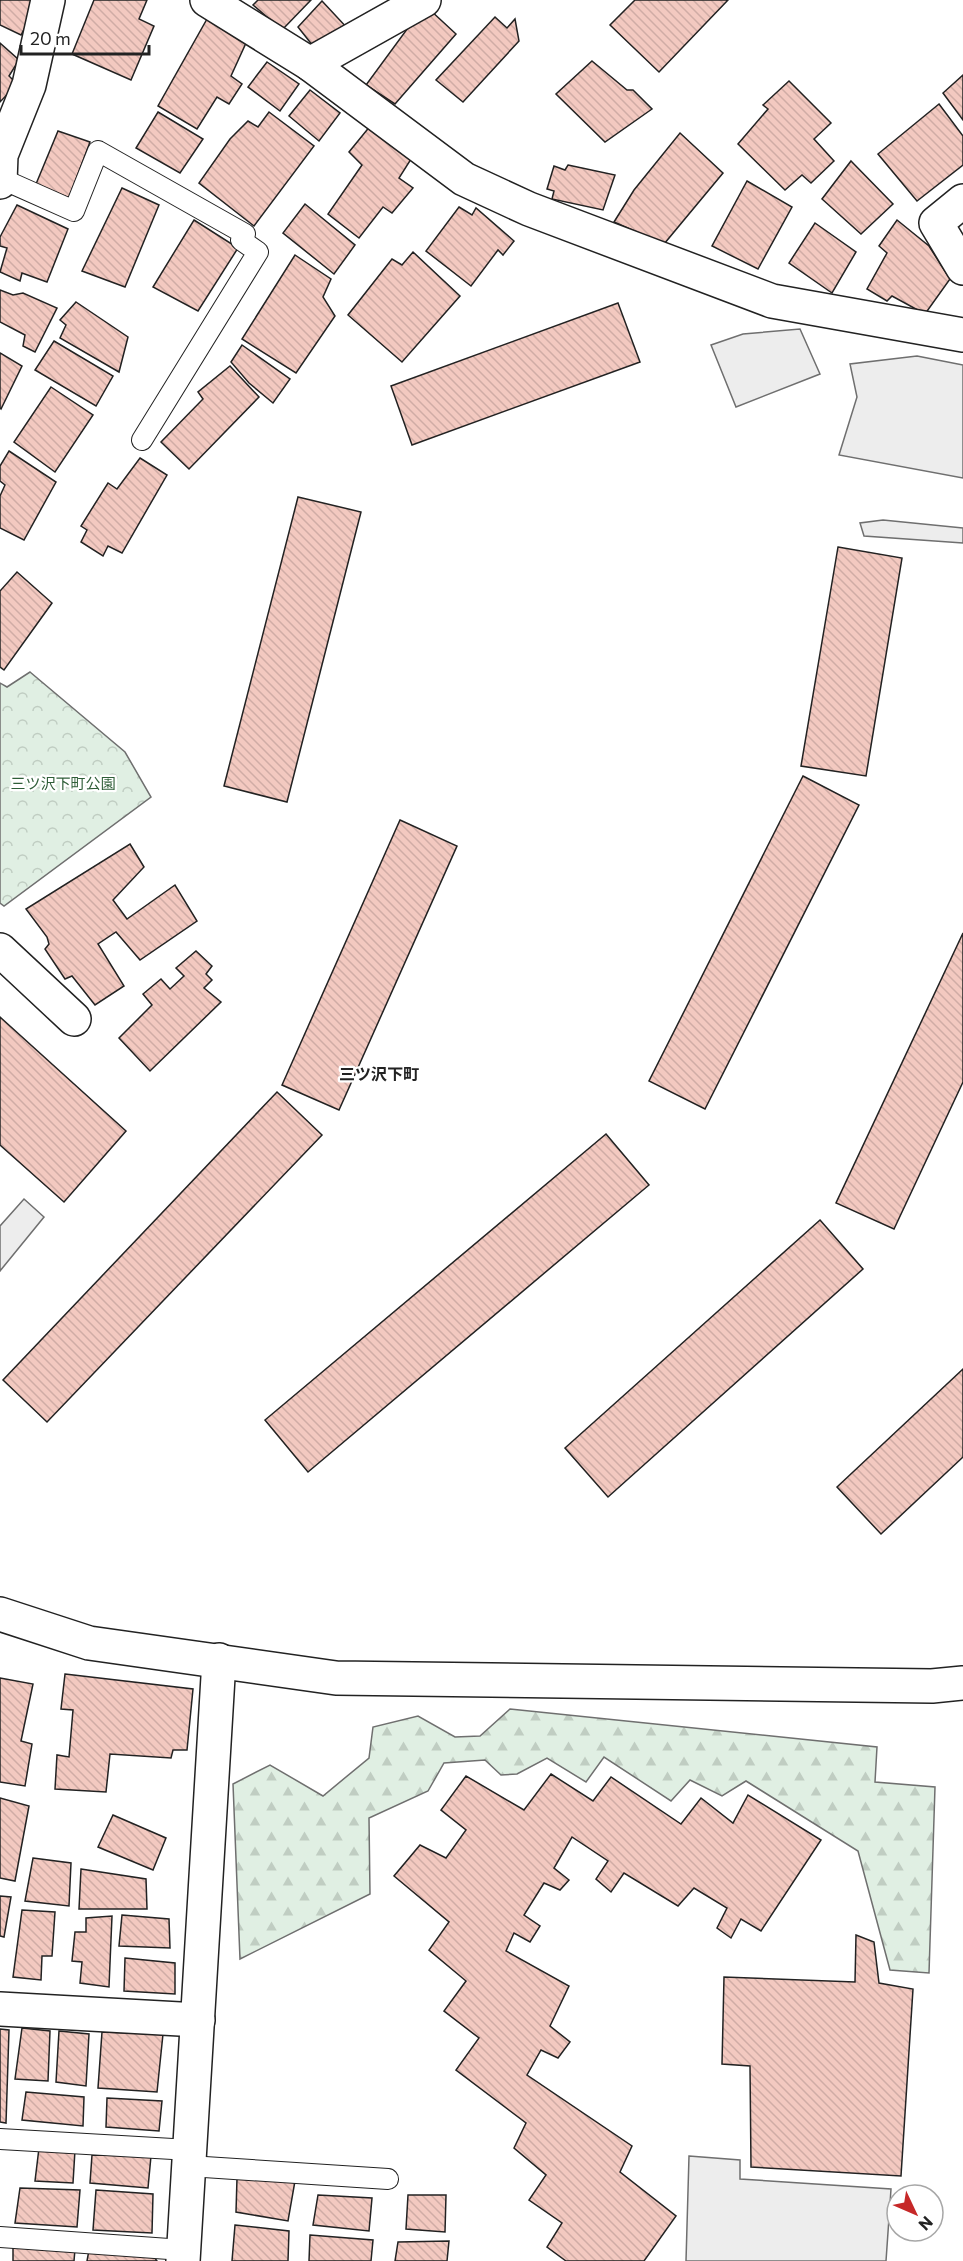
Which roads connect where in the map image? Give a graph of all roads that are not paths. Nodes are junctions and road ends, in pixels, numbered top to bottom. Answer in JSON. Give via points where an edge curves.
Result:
{"nodes":[{"id":1,"x":48,"y":0,"type":"edge"},
{"id":2,"x":207,"y":0,"type":"edge"},
{"id":3,"x":424,"y":0,"type":"edge"},
{"id":4,"x":310,"y":64,"type":"junction"},
{"id":5,"x":1,"y":180,"type":"edge"},
{"id":6,"x":963,"y":201,"type":"edge"},
{"id":7,"x":963,"y":268,"type":"edge"},
{"id":8,"x":963,"y":334,"type":"edge"},
{"id":9,"x":142,"y":440,"type":"dead end"},
{"id":10,"x":0,"y":950,"type":"edge"},
{"id":11,"x":74,"y":1019,"type":"dead end"},
{"id":12,"x":0,"y":1614,"type":"edge"},
{"id":13,"x":219,"y":1660,"type":"junction"},
{"id":14,"x":963,"y":1683,"type":"edge"},
{"id":15,"x":0,"y":2009,"type":"edge"},
{"id":16,"x":198,"y":2020,"type":"junction"},
{"id":17,"x":0,"y":2139,"type":"edge"},
{"id":18,"x":190,"y":2158,"type":"junction"},
{"id":19,"x":388,"y":2180,"type":"dead end"},
{"id":20,"x":0,"y":2236,"type":"edge"},
{"id":21,"x":183,"y":2256,"type":"edge"}],
"edges":[{"from":1,"to":5,"type":"street","via":[[29,85],[1,155]]},
{"from":2,"to":4,"type":"street"},
{"from":3,"to":4,"type":"street"},
{"from":4,"to":8,"type":"street","via":[[464,179],[529,209],[772,301]]},
{"from":5,"to":9,"type":"lane","via":[[74,211],[98,151],[245,234],[241,240],[258,252]]},
{"from":6,"to":7,"type":"street","via":[[936,223]]},
{"from":10,"to":11,"type":"street"},
{"from":12,"to":13,"type":"street","via":[[89,1643]]},
{"from":13,"to":14,"type":"street","via":[[336,1678],[932,1686]]},
{"from":13,"to":16,"type":"street"},
{"from":15,"to":16,"type":"street"},
{"from":16,"to":18,"type":"street"},
{"from":17,"to":18,"type":"lane"},
{"from":18,"to":19,"type":"lane"},
{"from":18,"to":21,"type":"street"},
{"from":20,"to":21,"type":"lane"}]}
